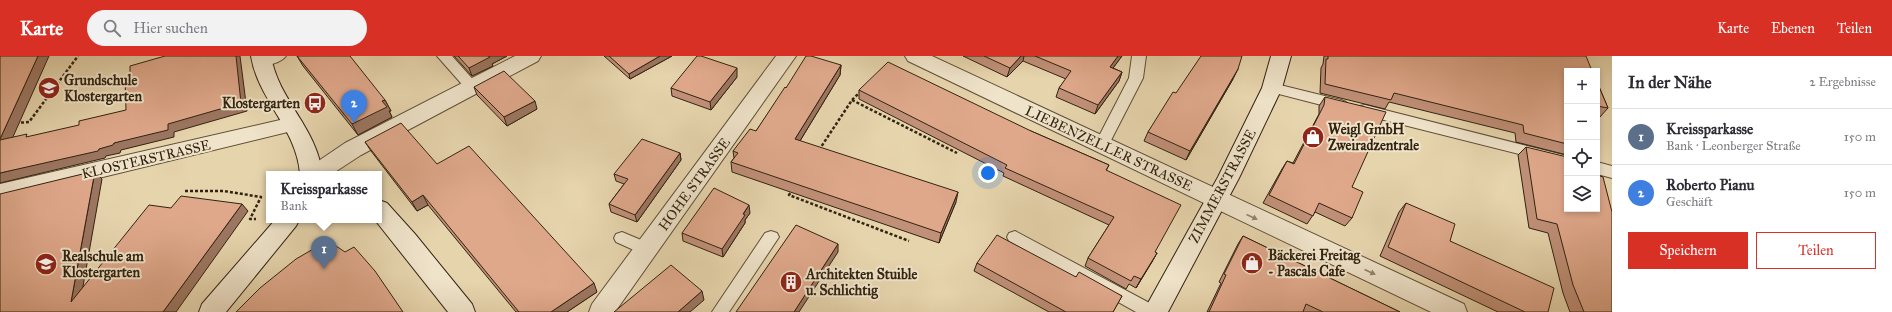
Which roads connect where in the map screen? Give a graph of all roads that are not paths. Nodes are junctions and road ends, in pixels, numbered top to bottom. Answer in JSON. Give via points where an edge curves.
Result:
{"nodes":[{"id":1,"x":444,"y":56,"type":"edge"},
{"id":2,"x":531,"y":56,"type":"edge"},
{"id":3,"x":786,"y":56,"type":"edge"},
{"id":4,"x":915,"y":56,"type":"edge"},
{"id":5,"x":1138,"y":56,"type":"edge"},
{"id":6,"x":1281,"y":56,"type":"edge"},
{"id":7,"x":267,"y":58,"type":"edge"},
{"id":8,"x":472,"y":87,"type":"junction"},
{"id":9,"x":1272,"y":88,"type":"junction"},
{"id":10,"x":293,"y":124,"type":"junction"},
{"id":11,"x":1102,"y":144,"type":"junction"},
{"id":12,"x":1564,"y":160,"type":"edge"},
{"id":13,"x":1600,"y":169,"type":"edge"},
{"id":14,"x":311,"y":171,"type":"edge"},
{"id":15,"x":320,"y":171,"type":"edge"},
{"id":16,"x":1612,"y":172,"type":"edge"},
{"id":17,"x":0,"y":193,"type":"edge"},
{"id":18,"x":1217,"y":200,"type":"junction"},
{"id":19,"x":382,"y":212,"type":"edge"},
{"id":20,"x":285,"y":223,"type":"edge"},
{"id":21,"x":771,"y":237,"type":"dead end"},
{"id":22,"x":1015,"y":237,"type":"dead end"},
{"id":23,"x":622,"y":238,"type":"dead end"},
{"id":24,"x":647,"y":250,"type":"junction"},
{"id":25,"x":210,"y":312,"type":"edge"},
{"id":26,"x":463,"y":312,"type":"edge"},
{"id":27,"x":601,"y":312,"type":"edge"},
{"id":28,"x":720,"y":312,"type":"edge"},
{"id":29,"x":1151,"y":312,"type":"edge"},
{"id":30,"x":1155,"y":312,"type":"edge"},
{"id":31,"x":1454,"y":312,"type":"edge"}],
"edges":[{"from":1,"to":8,"type":"lane"},
{"from":2,"to":8,"type":"street"},
{"from":3,"to":24,"type":"street","name":"HOHE STRASSE"},
{"from":4,"to":11,"type":"street","name":"LIEBENZELLER STRASSE"},
{"from":5,"to":11,"type":"lane","via":[[1136,78]]},
{"from":6,"to":9,"type":"street","name":"ZIMMERSTRASSE"},
{"from":7,"to":10,"type":"street","via":[[267,78]]},
{"from":8,"to":15,"type":"street","via":[[353,149]]},
{"from":9,"to":12,"type":"lane"},
{"from":9,"to":18,"type":"street","name":"ZIMMERSTRASSE"},
{"from":10,"to":14,"type":"street","via":[[312,163]]},
{"from":10,"to":17,"type":"street","name":"KLOSTERSTRASSE"},
{"from":11,"to":18,"type":"street","name":"LIEBENZELLER STRASSE"},
{"from":13,"to":16,"type":"lane"},
{"from":18,"to":30,"type":"street","name":"ZIMMERSTRASSE"},
{"from":18,"to":31,"type":"street","name":"LIEBENZELLER STRASSE","one_way":true},
{"from":19,"to":26,"type":"street","via":[[408,241]]},
{"from":20,"to":25,"type":"street"},
{"from":21,"to":28,"type":"lane"},
{"from":22,"to":29,"type":"lane"},
{"from":23,"to":24,"type":"lane"},
{"from":24,"to":27,"type":"street","name":"HOHE STRASSE"}]}
